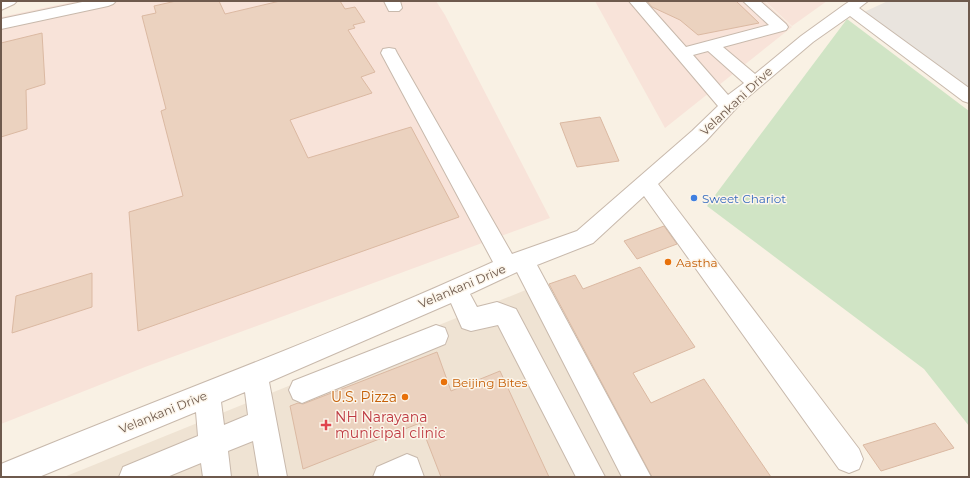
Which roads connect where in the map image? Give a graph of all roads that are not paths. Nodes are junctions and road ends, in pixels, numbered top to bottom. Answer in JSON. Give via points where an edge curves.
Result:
{"nodes":[{"id":1,"x":9,"y":1,"type":"edge"},
{"id":2,"x":108,"y":1,"type":"edge"},
{"id":3,"x":637,"y":1,"type":"edge"},
{"id":4,"x":751,"y":1,"type":"edge"},
{"id":5,"x":1,"y":5,"type":"edge"},
{"id":6,"x":855,"y":5,"type":"edge"},
{"id":7,"x":1,"y":24,"type":"edge"},
{"id":8,"x":712,"y":46,"type":"junction"},
{"id":9,"x":390,"y":54,"type":"dead end"},
{"id":10,"x":683,"y":54,"type":"junction"},
{"id":11,"x":755,"y":83,"type":"junction"},
{"id":12,"x":969,"y":97,"type":"edge"},
{"id":13,"x":728,"y":106,"type":"junction"},
{"id":14,"x":646,"y":183,"type":"junction"},
{"id":15,"x":515,"y":264,"type":"junction"},
{"id":16,"x":456,"y":290,"type":"junction"},
{"id":17,"x":395,"y":315,"type":"junction"},
{"id":18,"x":436,"y":336,"type":"dead end"},
{"id":19,"x":407,"y":347,"type":"junction"},
{"id":20,"x":255,"y":375,"type":"junction"},
{"id":21,"x":302,"y":390,"type":"dead end"},
{"id":22,"x":207,"y":394,"type":"junction"},
{"id":23,"x":264,"y":422,"type":"junction"},
{"id":24,"x":213,"y":443,"type":"junction"},
{"id":25,"x":849,"y":459,"type":"dead end"},
{"id":26,"x":6,"y":477,"type":"edge"},
{"id":27,"x":133,"y":477,"type":"edge"},
{"id":28,"x":217,"y":477,"type":"edge"},
{"id":29,"x":273,"y":477,"type":"edge"},
{"id":30,"x":387,"y":477,"type":"edge"},
{"id":31,"x":410,"y":477,"type":"edge"},
{"id":32,"x":591,"y":477,"type":"edge"},
{"id":33,"x":637,"y":477,"type":"edge"}],
"edges":[{"from":1,"to":5,"type":"street"},
{"from":2,"to":7,"type":"street"},
{"from":3,"to":10,"type":"street"},
{"from":4,"to":8,"type":"street","via":[[780,27]]},
{"from":6,"to":11,"type":"street","name":"Velankani Drive","via":[[807,38]]},
{"from":6,"to":12,"type":"street"},
{"from":8,"to":10,"type":"street"},
{"from":8,"to":11,"type":"street"},
{"from":9,"to":15,"type":"street"},
{"from":10,"to":13,"type":"street"},
{"from":11,"to":13,"type":"street","name":"Velankani Drive"},
{"from":13,"to":14,"type":"street","name":"Velankani Drive"},
{"from":14,"to":15,"type":"street","name":"Velankani Drive","via":[[585,237]]},
{"from":14,"to":25,"type":"street"},
{"from":15,"to":16,"type":"street","name":"Velankani Drive"},
{"from":15,"to":33,"type":"street"},
{"from":16,"to":17,"type":"street","name":"Velankani Drive"},
{"from":16,"to":32,"type":"street","via":[[471,320],[497,313],[507,317]]},
{"from":17,"to":19,"type":"street"},
{"from":17,"to":20,"type":"street","name":"Velankani Drive"},
{"from":18,"to":19,"type":"street"},
{"from":19,"to":21,"type":"street"},
{"from":20,"to":22,"type":"street","name":"Velankani Drive"},
{"from":20,"to":23,"type":"street"},
{"from":22,"to":24,"type":"street"},
{"from":22,"to":26,"type":"street","name":"Velankani Drive"},
{"from":23,"to":24,"type":"street"},
{"from":23,"to":29,"type":"street"},
{"from":24,"to":27,"type":"street"},
{"from":24,"to":28,"type":"street"},
{"from":30,"to":31,"type":"street","via":[[407,468]]}]}
